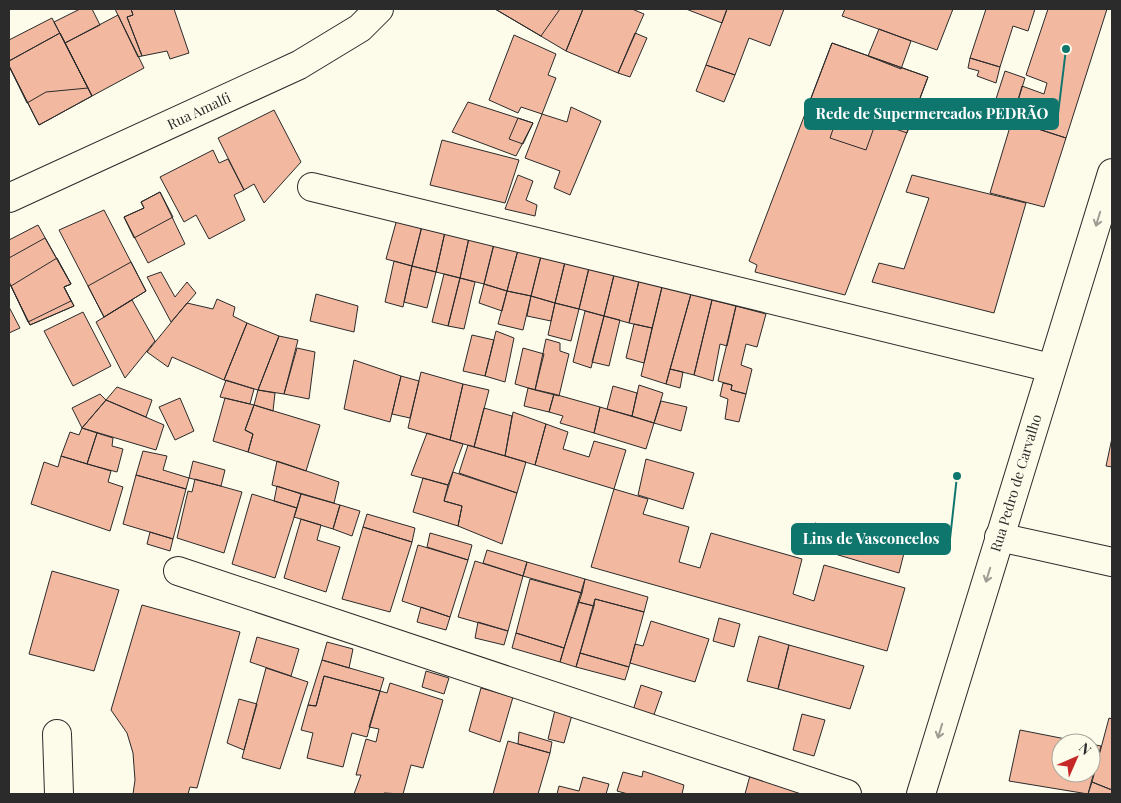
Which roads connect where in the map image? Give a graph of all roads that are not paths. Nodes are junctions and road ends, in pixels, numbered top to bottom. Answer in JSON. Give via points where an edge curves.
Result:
{"nodes":[{"id":1,"x":379,"y":9,"type":"edge"},
{"id":2,"x":1112,"y":173,"type":"edge"},
{"id":3,"x":312,"y":187,"type":"dead end"},
{"id":4,"x":9,"y":198,"type":"edge"},
{"id":5,"x":1051,"y":368,"type":"junction"},
{"id":6,"x":999,"y":537,"type":"junction"},
{"id":7,"x":1112,"y":562,"type":"edge"},
{"id":8,"x":178,"y":571,"type":"dead end"},
{"id":9,"x":57,"y":734,"type":"dead end"},
{"id":10,"x":59,"y":794,"type":"edge"},
{"id":11,"x":847,"y":794,"type":"edge"},
{"id":12,"x":921,"y":794,"type":"edge"}],
"edges":[{"from":1,"to":4,"type":"street","name":"Rua Amalfi","via":[[360,28],[300,65]]},
{"from":2,"to":5,"type":"street","name":"Rua Pedro de Carvalho","one_way":true},
{"from":3,"to":5,"type":"street"},
{"from":5,"to":6,"type":"street","name":"Rua Pedro de Carvalho"},
{"from":6,"to":7,"type":"street"},
{"from":6,"to":12,"type":"street","name":"Rua Pedro de Carvalho","one_way":true},
{"from":8,"to":11,"type":"street"},
{"from":9,"to":10,"type":"street"}]}
